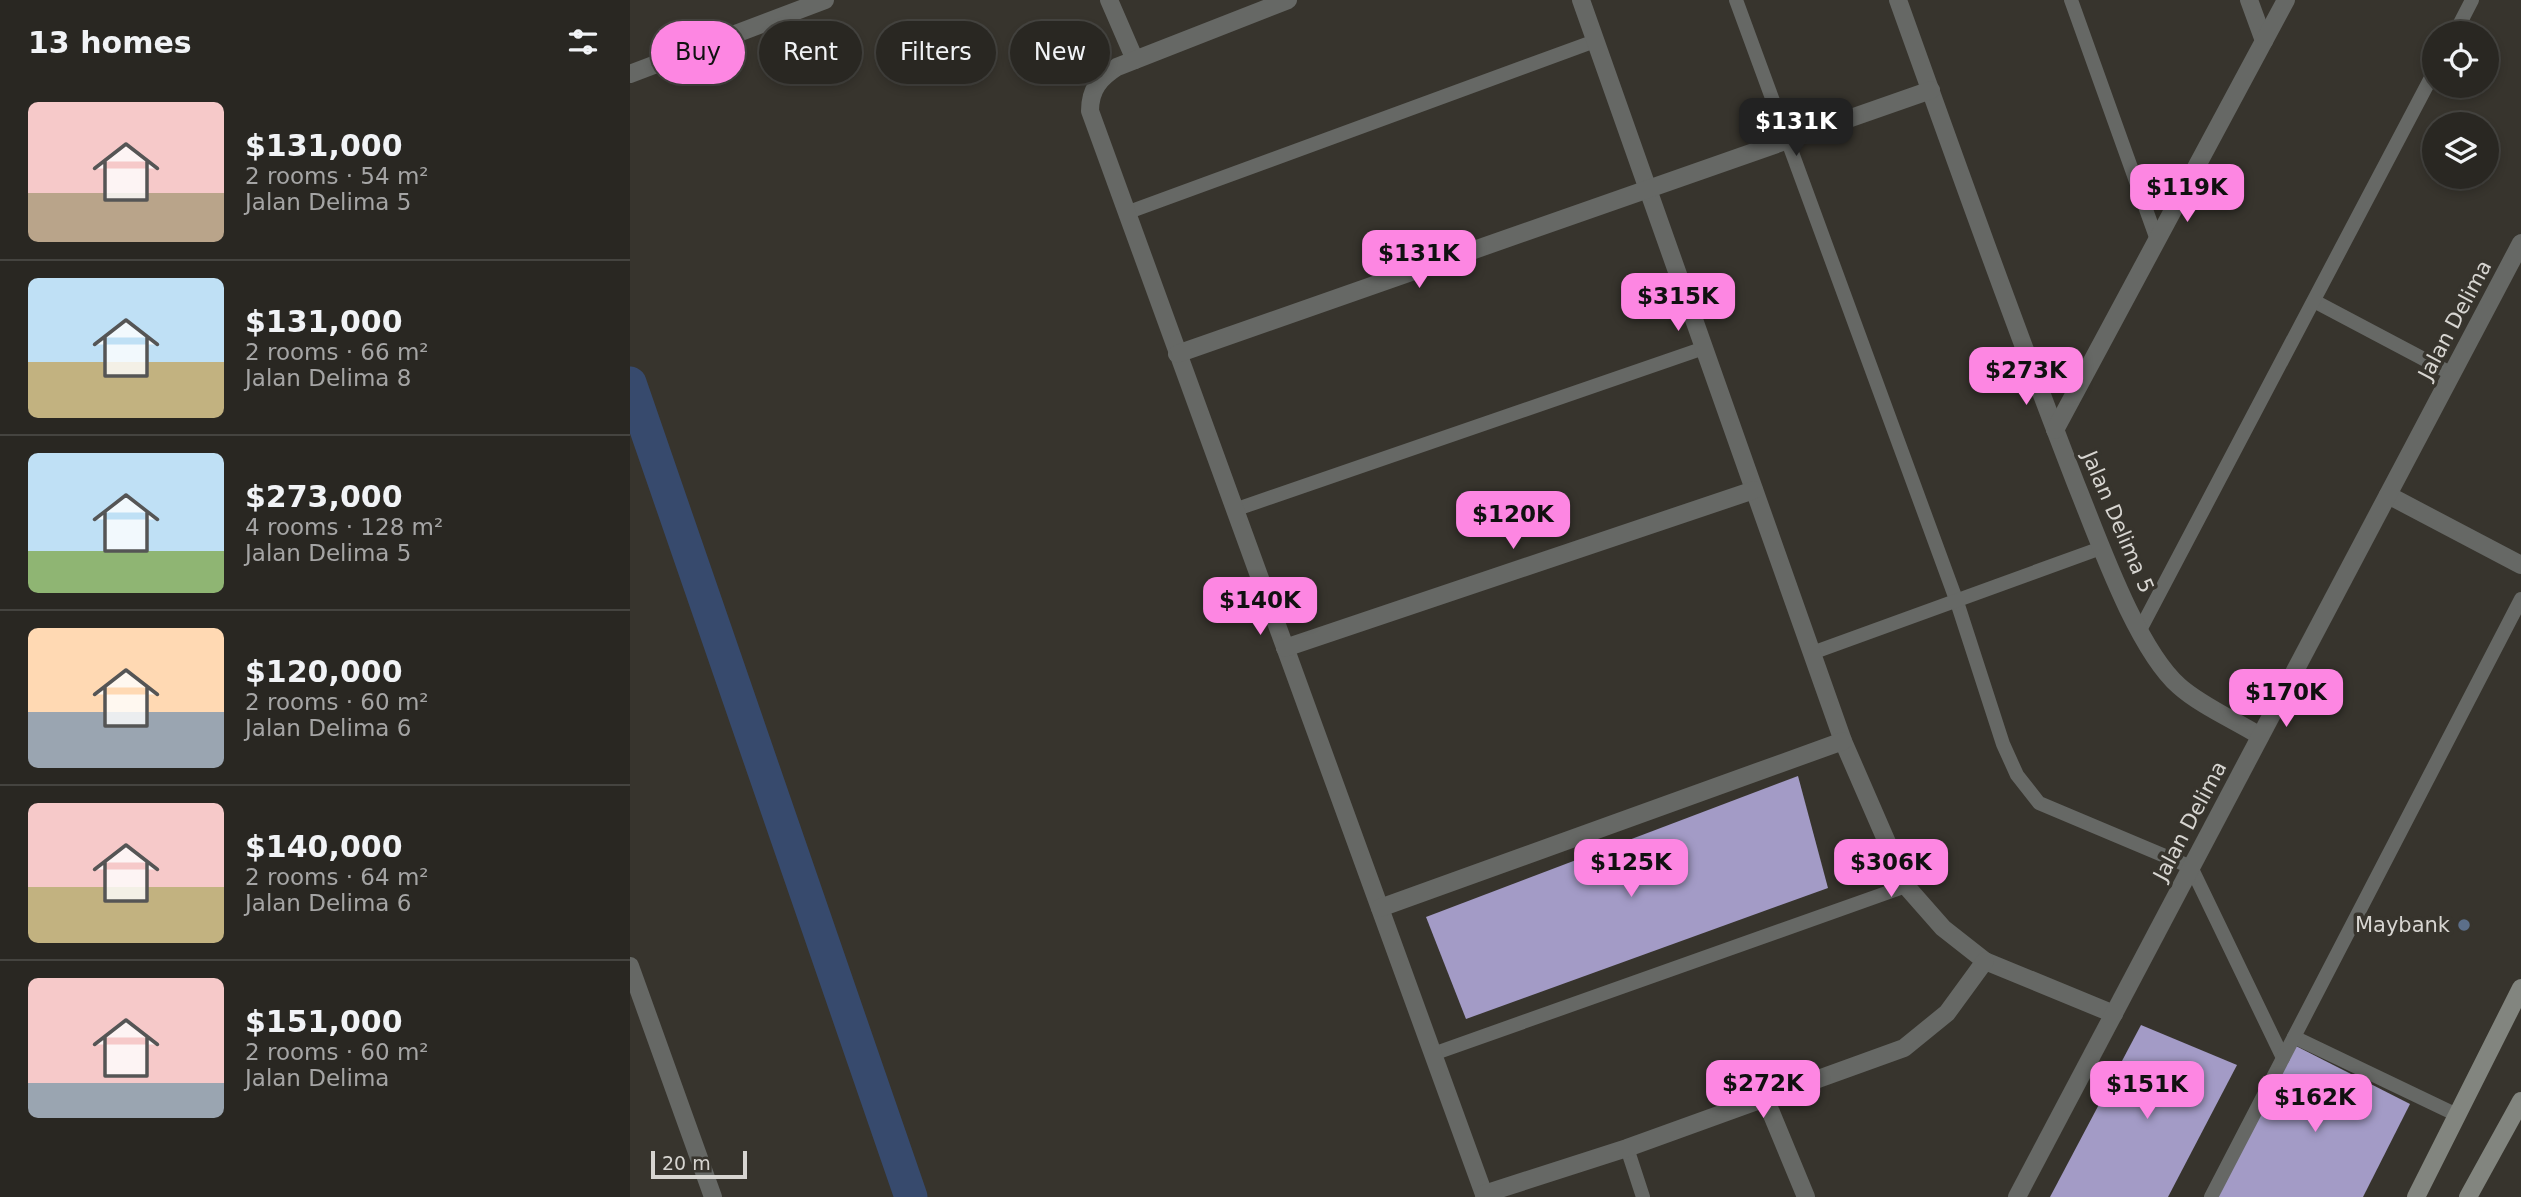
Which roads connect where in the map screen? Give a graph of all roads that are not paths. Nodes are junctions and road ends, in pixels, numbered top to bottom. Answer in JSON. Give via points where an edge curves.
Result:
{"nodes":[{"id":1,"x":825,"y":0,"type":"edge"},
{"id":2,"x":1108,"y":0,"type":"edge"},
{"id":3,"x":1288,"y":0,"type":"edge"},
{"id":4,"x":1581,"y":0,"type":"edge"},
{"id":5,"x":1737,"y":0,"type":"edge"},
{"id":6,"x":1898,"y":0,"type":"edge"},
{"id":7,"x":2071,"y":0,"type":"edge"},
{"id":8,"x":2249,"y":0,"type":"edge"},
{"id":9,"x":2286,"y":0,"type":"edge"},
{"id":10,"x":2472,"y":0,"type":"edge"},
{"id":11,"x":2461,"y":21,"type":"edge"},
{"id":12,"x":1595,"y":41,"type":"junction"},
{"id":13,"x":2264,"y":41,"type":"junction"},
{"id":14,"x":1135,"y":60,"type":"junction"},
{"id":15,"x":630,"y":74,"type":"edge"},
{"id":16,"x":1930,"y":90,"type":"junction"},
{"id":17,"x":2422,"y":95,"type":"edge"},
{"id":18,"x":1788,"y":140,"type":"junction"},
{"id":19,"x":1648,"y":189,"type":"junction"},
{"id":20,"x":1126,"y":213,"type":"junction"},
{"id":21,"x":2157,"y":240,"type":"junction"},
{"id":22,"x":2521,"y":243,"type":"edge"},
{"id":23,"x":2314,"y":301,"type":"junction"},
{"id":24,"x":1704,"y":348,"type":"junction"},
{"id":25,"x":1177,"y":354,"type":"junction"},
{"id":26,"x":2452,"y":374,"type":"junction"},
{"id":27,"x":2055,"y":430,"type":"junction"},
{"id":28,"x":1754,"y":490,"type":"junction"},
{"id":29,"x":2388,"y":495,"type":"junction"},
{"id":30,"x":1234,"y":510,"type":"junction"},
{"id":31,"x":2101,"y":548,"type":"junction"},
{"id":32,"x":2521,"y":565,"type":"edge"},
{"id":33,"x":2521,"y":599,"type":"edge"},
{"id":34,"x":1957,"y":602,"type":"junction"},
{"id":35,"x":2140,"y":630,"type":"junction"},
{"id":36,"x":1285,"y":648,"type":"junction"},
{"id":37,"x":1812,"y":653,"type":"junction"},
{"id":38,"x":2260,"y":736,"type":"junction"},
{"id":39,"x":1843,"y":740,"type":"junction"},
{"id":40,"x":2191,"y":867,"type":"junction"},
{"id":41,"x":1906,"y":886,"type":"junction"},
{"id":42,"x":1380,"y":908,"type":"junction"},
{"id":43,"x":1985,"y":961,"type":"junction"},
{"id":44,"x":630,"y":966,"type":"edge"},
{"id":45,"x":2521,"y":988,"type":"edge"},
{"id":46,"x":2114,"y":1014,"type":"junction"},
{"id":47,"x":2294,"y":1037,"type":"junction"},
{"id":48,"x":1433,"y":1054,"type":"junction"},
{"id":49,"x":2283,"y":1058,"type":"junction"},
{"id":50,"x":1766,"y":1098,"type":"junction"},
{"id":51,"x":2521,"y":1101,"type":"edge"},
{"id":52,"x":2457,"y":1115,"type":"junction"},
{"id":53,"x":1626,"y":1148,"type":"junction"},
{"id":54,"x":1484,"y":1196,"type":"edge"},
{"id":55,"x":713,"y":1197,"type":"edge"},
{"id":56,"x":1643,"y":1197,"type":"edge"},
{"id":57,"x":1806,"y":1197,"type":"edge"},
{"id":58,"x":2017,"y":1197,"type":"edge"},
{"id":59,"x":2211,"y":1197,"type":"edge"},
{"id":60,"x":2416,"y":1197,"type":"edge"},
{"id":61,"x":2469,"y":1197,"type":"edge"}],
"edges":[{"from":1,"to":15,"type":"street"},
{"from":2,"to":14,"type":"street"},
{"from":3,"to":14,"type":"street"},
{"from":4,"to":12,"type":"street"},
{"from":5,"to":18,"type":"lane"},
{"from":6,"to":16,"type":"street","name":"Jalan Delima 5"},
{"from":7,"to":21,"type":"lane"},
{"from":8,"to":13,"type":"street"},
{"from":9,"to":13,"type":"street"},
{"from":10,"to":11,"type":"lane"},
{"from":12,"to":19,"type":"street"},
{"from":12,"to":20,"type":"lane"},
{"from":13,"to":21,"type":"street"},
{"from":14,"to":20,"type":"street","via":[[1100,79],[1090,97],[1090,111]]},
{"from":16,"to":18,"type":"street"},
{"from":16,"to":27,"type":"street","name":"Jalan Delima 5"},
{"from":17,"to":23,"type":"lane"},
{"from":18,"to":19,"type":"street"},
{"from":18,"to":34,"type":"lane"},
{"from":19,"to":24,"type":"street"},
{"from":19,"to":25,"type":"street"},
{"from":20,"to":25,"type":"street"},
{"from":21,"to":27,"type":"street"},
{"from":22,"to":26,"type":"street","name":"Jalan Delima"},
{"from":23,"to":26,"type":"lane"},
{"from":23,"to":35,"type":"lane"},
{"from":24,"to":28,"type":"street"},
{"from":24,"to":30,"type":"lane"},
{"from":25,"to":30,"type":"street"},
{"from":26,"to":29,"type":"street","name":"Jalan Delima"},
{"from":27,"to":31,"type":"street","name":"Jalan Delima 5"},
{"from":28,"to":36,"type":"street"},
{"from":28,"to":37,"type":"street"},
{"from":29,"to":32,"type":"street"},
{"from":29,"to":38,"type":"street","name":"Jalan Delima"},
{"from":30,"to":36,"type":"street"},
{"from":31,"to":34,"type":"lane"},
{"from":31,"to":35,"type":"street","name":"Jalan Delima 5"},
{"from":33,"to":47,"type":"lane"},
{"from":34,"to":37,"type":"lane"},
{"from":34,"to":40,"type":"lane","via":[[2003,744],[2026,789],[2039,803],[2064,816]]},
{"from":35,"to":38,"type":"street","name":"Jalan Delima 5","via":[[2179,687]]},
{"from":36,"to":42,"type":"street"},
{"from":37,"to":39,"type":"street"},
{"from":38,"to":40,"type":"street","name":"Jalan Delima"},
{"from":39,"to":41,"type":"street"},
{"from":39,"to":42,"type":"street"},
{"from":40,"to":46,"type":"street","name":"Jalan Delima"},
{"from":40,"to":49,"type":"lane"},
{"from":41,"to":43,"type":"street","via":[[1943,928]]},
{"from":41,"to":48,"type":"lane"},
{"from":42,"to":48,"type":"street"},
{"from":43,"to":46,"type":"street"},
{"from":43,"to":50,"type":"street","via":[[1947,1013],[1904,1048]]},
{"from":44,"to":55,"type":"street"},
{"from":45,"to":52,"type":"main road"},
{"from":46,"to":58,"type":"street","name":"Jalan Delima"},
{"from":47,"to":49,"type":"lane"},
{"from":47,"to":52,"type":"lane"},
{"from":48,"to":54,"type":"street"},
{"from":49,"to":59,"type":"lane"},
{"from":50,"to":53,"type":"street"},
{"from":50,"to":57,"type":"street"},
{"from":51,"to":61,"type":"main road"},
{"from":52,"to":60,"type":"main road"},
{"from":53,"to":54,"type":"street"},
{"from":53,"to":56,"type":"lane"}]}
